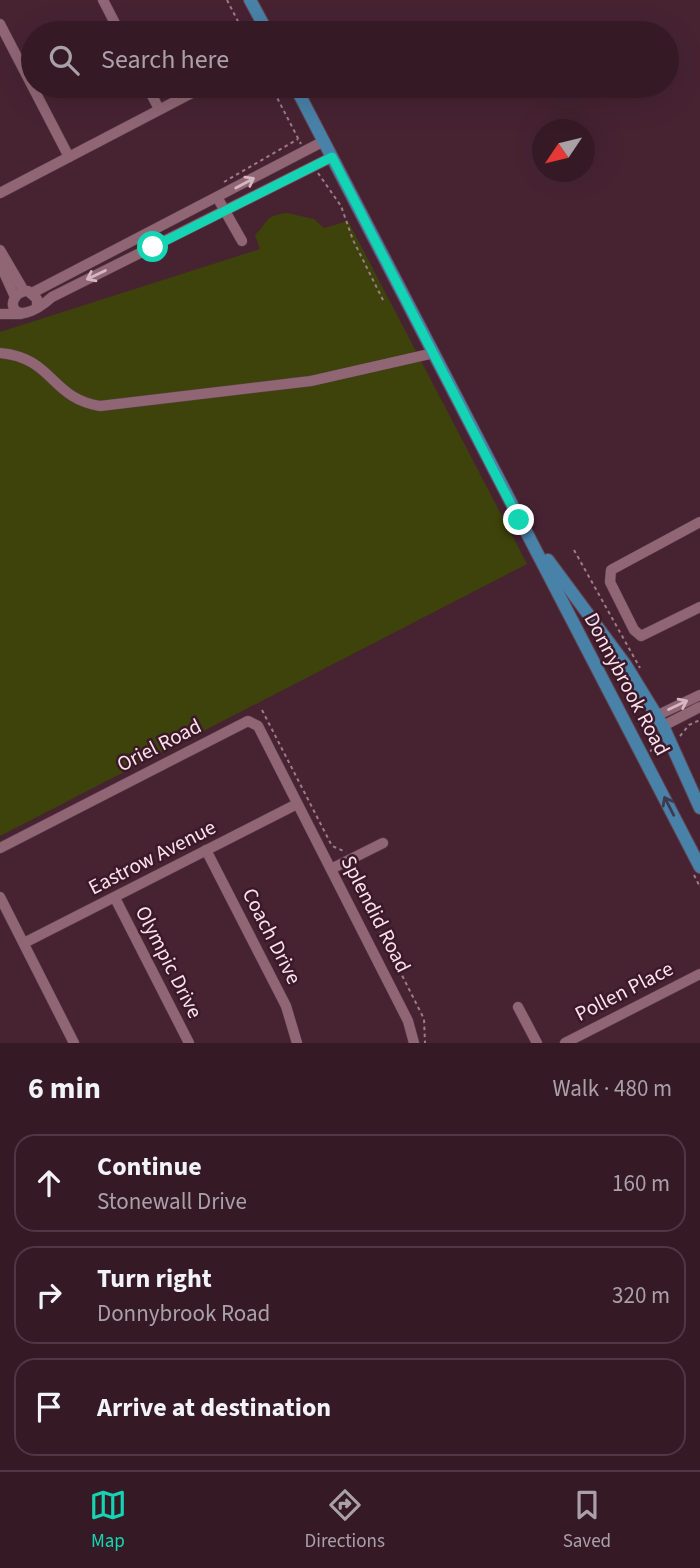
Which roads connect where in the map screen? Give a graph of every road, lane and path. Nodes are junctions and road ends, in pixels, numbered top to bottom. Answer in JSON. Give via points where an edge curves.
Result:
{"nodes":[{"id":1,"x":103,"y":0,"type":"edge"},
{"id":2,"x":227,"y":0,"type":"edge"},
{"id":3,"x":250,"y":0,"type":"edge"},
{"id":4,"x":114,"y":21,"type":"edge"},
{"id":5,"x":238,"y":21,"type":"edge"},
{"id":6,"x":261,"y":21,"type":"edge"},
{"id":7,"x":0,"y":24,"type":"edge"},
{"id":8,"x":21,"y":64,"type":"edge"},
{"id":9,"x":38,"y":98,"type":"edge"},
{"id":10,"x":153,"y":98,"type":"edge"},
{"id":11,"x":181,"y":98,"type":"edge"},
{"id":12,"x":277,"y":98,"type":"edge"},
{"id":13,"x":301,"y":98,"type":"edge"},
{"id":14,"x":159,"y":109,"type":"junction"},
{"id":15,"x":324,"y":141,"type":"junction"},
{"id":16,"x":305,"y":151,"type":"junction"},
{"id":17,"x":69,"y":157,"type":"junction"},
{"id":18,"x":332,"y":157,"type":"junction"},
{"id":19,"x":313,"y":166,"type":"junction"},
{"id":20,"x":0,"y":193,"type":"edge"},
{"id":21,"x":217,"y":197,"type":"junction"},
{"id":22,"x":225,"y":210,"type":"junction"},
{"id":23,"x":242,"y":241,"type":"dead end"},
{"id":24,"x":123,"y":247,"type":"junction"},
{"id":25,"x":0,"y":250,"type":"edge"},
{"id":26,"x":130,"y":259,"type":"junction"},
{"id":27,"x":0,"y":264,"type":"edge"},
{"id":28,"x":136,"y":270,"type":"dead end"},
{"id":29,"x":28,"y":292,"type":"junction"},
{"id":30,"x":14,"y":299,"type":"junction"},
{"id":31,"x":384,"y":302,"type":"dead end"},
{"id":32,"x":37,"y":307,"type":"junction"},
{"id":33,"x":0,"y":313,"type":"edge"},
{"id":34,"x":21,"y":314,"type":"junction"},
{"id":35,"x":0,"y":353,"type":"edge"},
{"id":36,"x":433,"y":353,"type":"junction"},
{"id":37,"x":519,"y":520,"type":"junction"},
{"id":38,"x":700,"y":522,"type":"edge"},
{"id":39,"x":574,"y":550,"type":"dead end"},
{"id":40,"x":700,"y":607,"type":"edge"},
{"id":41,"x":641,"y":670,"type":"dead end"},
{"id":42,"x":700,"y":695,"type":"edge"},
{"id":43,"x":700,"y":707,"type":"edge"},
{"id":44,"x":262,"y":710,"type":"dead end"},
{"id":45,"x":700,"y":720,"type":"edge"},
{"id":46,"x":663,"y":721,"type":"junction"},
{"id":47,"x":298,"y":804,"type":"junction"},
{"id":48,"x":700,"y":808,"type":"edge"},
{"id":49,"x":383,"y":843,"type":"dead end"},
{"id":50,"x":0,"y":848,"type":"edge"},
{"id":51,"x":206,"y":850,"type":"junction"},
{"id":52,"x":350,"y":859,"type":"junction"},
{"id":53,"x":700,"y":867,"type":"edge"},
{"id":54,"x":331,"y":869,"type":"junction"},
{"id":55,"x":0,"y":897,"type":"edge"},
{"id":56,"x":115,"y":898,"type":"junction"},
{"id":57,"x":24,"y":943,"type":"junction"},
{"id":58,"x":700,"y":974,"type":"edge"},
{"id":59,"x":518,"y":1007,"type":"dead end"},
{"id":60,"x":74,"y":1043,"type":"edge"},
{"id":61,"x":190,"y":1043,"type":"edge"},
{"id":62,"x":296,"y":1043,"type":"edge"},
{"id":63,"x":414,"y":1043,"type":"edge"},
{"id":64,"x":425,"y":1043,"type":"edge"},
{"id":65,"x":537,"y":1043,"type":"edge"},
{"id":66,"x":565,"y":1043,"type":"edge"}],
"edges":[{"from":1,"to":4,"type":"street"},
{"from":2,"to":5,"type":"path"},
{"from":3,"to":6,"type":"main road"},
{"from":7,"to":8,"type":"street"},
{"from":9,"to":17,"type":"street"},
{"from":10,"to":14,"type":"street"},
{"from":11,"to":14,"type":"street"},
{"from":12,"to":16,"type":"path"},
{"from":13,"to":15,"type":"main road","name":"Donnybrook Road"},
{"from":14,"to":17,"type":"street"},
{"from":15,"to":16,"type":"street"},
{"from":15,"to":18,"type":"main road","name":"Donnybrook Road"},
{"from":21,"to":16,"type":"street","one_way":true},
{"from":17,"to":20,"type":"street"},
{"from":18,"to":19,"type":"street"},
{"from":18,"to":36,"type":"main road","name":"Donnybrook Road"},
{"from":19,"to":22,"type":"street"},
{"from":19,"to":31,"type":"path","via":[[341,206]]},
{"from":21,"to":22,"type":"street"},
{"from":21,"to":24,"type":"street"},
{"from":22,"to":23,"type":"street"},
{"from":22,"to":26,"type":"street"},
{"from":24,"to":26,"type":"street"},
{"from":24,"to":29,"type":"street"},
{"from":25,"to":29,"type":"street"},
{"from":26,"to":28,"type":"street"},
{"from":26,"to":32,"type":"street","one_way":true},
{"from":27,"to":30,"type":"street"},
{"from":29,"to":30,"type":"street"},
{"from":29,"to":32,"type":"street","via":[[37,299]]},
{"from":30,"to":33,"type":"street"},
{"from":30,"to":34,"type":"street"},
{"from":32,"to":34,"type":"street"},
{"from":33,"to":34,"type":"street"},
{"from":35,"to":36,"type":"street","via":[[32,360],[66,394],[100,406],[311,381]]},
{"from":36,"to":37,"type":"main road","name":"Donnybrook Road"},
{"from":37,"to":46,"type":"main road","name":"Donnybrook Road"},
{"from":53,"to":37,"type":"main road","name":"Donnybrook Road","one_way":true},
{"from":38,"to":40,"type":"street","via":[[611,570],[610,582],[641,636]]},
{"from":39,"to":41,"type":"path"},
{"from":46,"to":42,"type":"street","one_way":true},
{"from":43,"to":46,"type":"street"},
{"from":44,"to":52,"type":"path","via":[[332,846]]},
{"from":45,"to":46,"type":"path","via":[[680,736]]},
{"from":46,"to":48,"type":"main road","name":"Donnybrook Road"},
{"from":47,"to":50,"type":"street","name":"Oriel Road","via":[[258,726],[248,721]]},
{"from":47,"to":51,"type":"street","name":"Eastrow Avenue"},
{"from":47,"to":54,"type":"street","name":"Splendid Road"},
{"from":49,"to":52,"type":"street"},
{"from":51,"to":56,"type":"street","name":"Eastrow Avenue"},
{"from":51,"to":62,"type":"street","name":"Coach Drive","via":[[286,1006]]},
{"from":52,"to":54,"type":"street"},
{"from":52,"to":64,"type":"path","via":[[352,876],[424,1019]]},
{"from":54,"to":63,"type":"street","name":"Splendid Road","via":[[408,1021]]},
{"from":55,"to":57,"type":"street"},
{"from":56,"to":57,"type":"street","name":"Eastrow Avenue"},
{"from":56,"to":61,"type":"street","name":"Olympic Drive"},
{"from":57,"to":60,"type":"street"},
{"from":58,"to":66,"type":"street","name":"Pollen Place"},
{"from":59,"to":65,"type":"street"}]}
